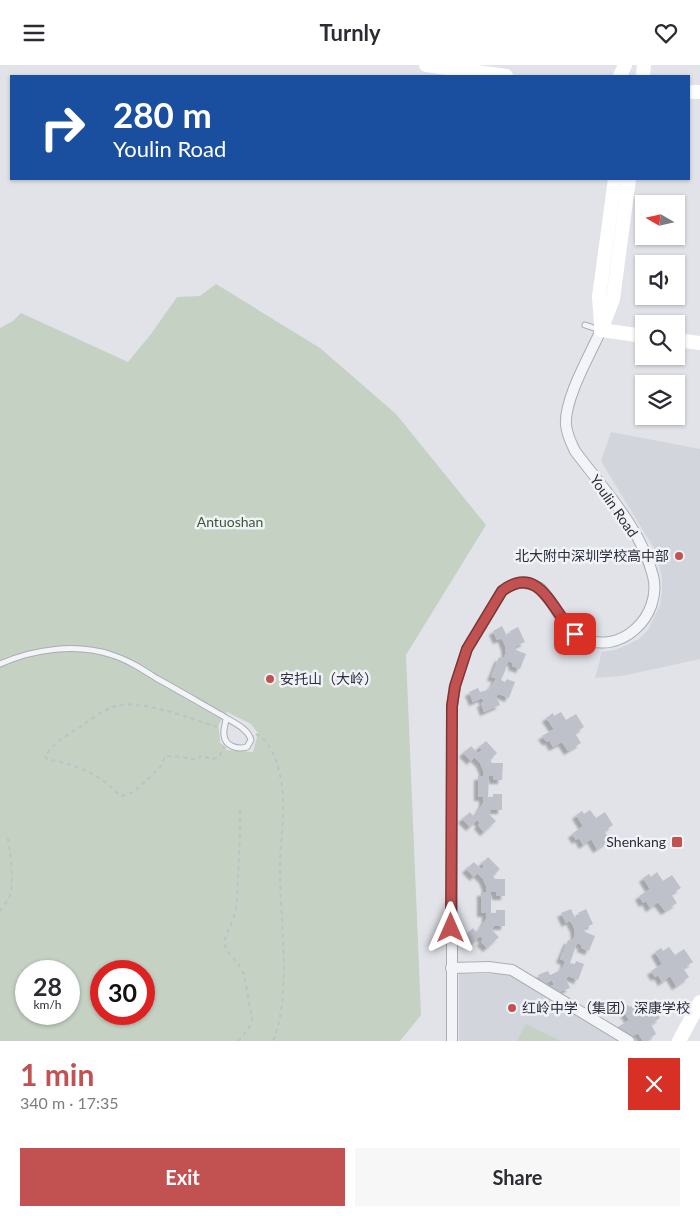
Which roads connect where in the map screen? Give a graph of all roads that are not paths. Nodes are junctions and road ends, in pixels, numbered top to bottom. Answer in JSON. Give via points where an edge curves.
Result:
{"nodes":[{"id":1,"x":426,"y":65,"type":"edge"},
{"id":2,"x":460,"y":67,"type":"edge"},
{"id":3,"x":501,"y":75,"type":"edge"},
{"id":4,"x":615,"y":180,"type":"edge"},
{"id":5,"x":629,"y":180,"type":"edge"},
{"id":6,"x":585,"y":325,"type":"dead end"},
{"id":7,"x":601,"y":330,"type":"junction"},
{"id":8,"x":635,"y":335,"type":"edge"},
{"id":9,"x":685,"y":341,"type":"edge"},
{"id":10,"x":700,"y":343,"type":"edge"},
{"id":11,"x":0,"y":664,"type":"edge"},
{"id":12,"x":226,"y":718,"type":"junction"},
{"id":13,"x":451,"y":968,"type":"junction"},
{"id":14,"x":700,"y":1002,"type":"edge"},
{"id":15,"x":452,"y":1041,"type":"edge"},
{"id":16,"x":629,"y":1041,"type":"edge"},
{"id":17,"x":679,"y":1041,"type":"edge"}],
"edges":[{"from":1,"to":2,"type":"street"},
{"from":2,"to":3,"type":"street"},
{"from":4,"to":7,"type":"street","via":[[599,297]]},
{"from":5,"to":7,"type":"street","via":[[613,299]]},
{"from":6,"to":7,"type":"lane"},
{"from":7,"to":8,"type":"street"},
{"from":7,"to":13,"type":"street","name":"Youlin Road","via":[[571,397],[566,425],[575,451],[633,528],[654,578],[654,592],[642,623],[633,632],[613,642],[593,641],[568,627],[540,588],[520,582],[511,584],[502,591],[467,649],[452,706]]},
{"from":9,"to":10,"type":"street"},
{"from":11,"to":12,"type":"lane","via":[[42,651],[91,650],[113,655]]},
{"from":12,"to":12,"type":"lane","via":[[224,736],[227,742],[238,748],[247,747],[251,740],[248,734]]},
{"from":13,"to":15,"type":"street","name":"Youlin Road"},
{"from":13,"to":16,"type":"street","via":[[512,970]]},
{"from":14,"to":17,"type":"street"}]}
